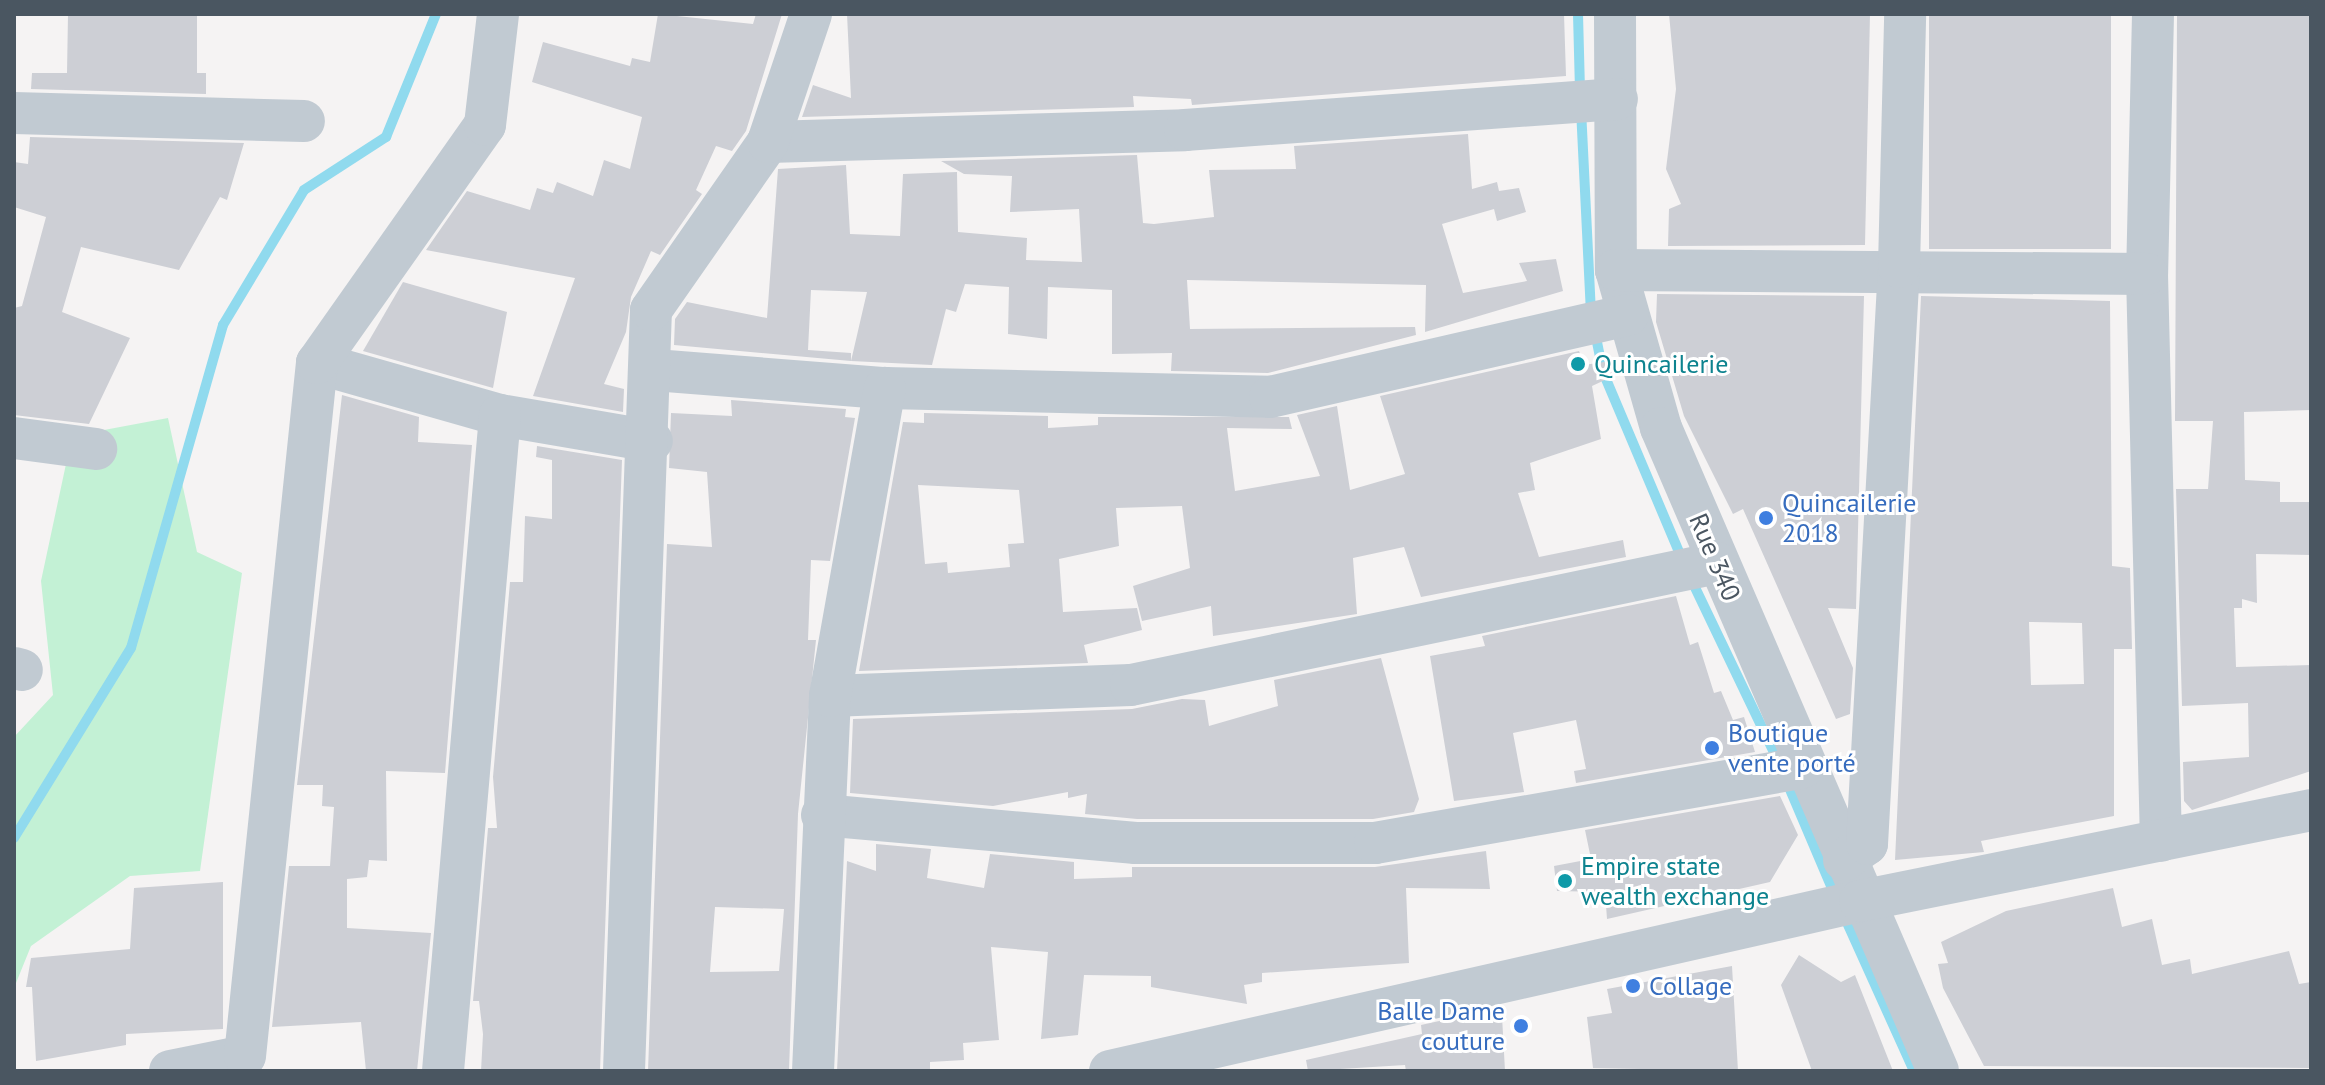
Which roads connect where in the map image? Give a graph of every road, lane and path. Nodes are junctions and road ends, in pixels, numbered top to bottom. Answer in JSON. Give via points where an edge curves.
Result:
{"nodes":[{"id":1,"x":498,"y":14,"type":"edge"},
{"id":2,"x":811,"y":14,"type":"edge"},
{"id":3,"x":1615,"y":14,"type":"edge"},
{"id":4,"x":1905,"y":14,"type":"edge"},
{"id":5,"x":2153,"y":14,"type":"edge"},
{"id":6,"x":1617,"y":99,"type":"junction"},
{"id":7,"x":14,"y":113,"type":"edge"},
{"id":8,"x":304,"y":121,"type":"dead end"},
{"id":9,"x":768,"y":142,"type":"junction"},
{"id":10,"x":1899,"y":267,"type":"junction"},
{"id":11,"x":1616,"y":270,"type":"junction"},
{"id":12,"x":2147,"y":274,"type":"junction"},
{"id":13,"x":1628,"y":315,"type":"junction"},
{"id":14,"x":317,"y":363,"type":"junction"},
{"id":15,"x":654,"y":370,"type":"junction"},
{"id":16,"x":885,"y":388,"type":"junction"},
{"id":17,"x":500,"y":415,"type":"junction"},
{"id":18,"x":14,"y":438,"type":"edge"},
{"id":19,"x":652,"y":441,"type":"junction"},
{"id":20,"x":96,"y":449,"type":"dead end"},
{"id":21,"x":1717,"y":563,"type":"junction"},
{"id":22,"x":830,"y":696,"type":"junction"},
{"id":23,"x":1802,"y":768,"type":"junction"},
{"id":24,"x":2311,"y":810,"type":"edge"},
{"id":25,"x":822,"y":815,"type":"junction"},
{"id":26,"x":2161,"y":841,"type":"junction"},
{"id":27,"x":1844,"y":860,"type":"junction"},
{"id":28,"x":1860,"y":901,"type":"junction"},
{"id":29,"x":170,"y":1071,"type":"edge"},
{"id":30,"x":443,"y":1071,"type":"edge"},
{"id":31,"x":624,"y":1071,"type":"edge"},
{"id":32,"x":813,"y":1071,"type":"edge"},
{"id":33,"x":1110,"y":1071,"type":"edge"},
{"id":34,"x":1938,"y":1071,"type":"edge"}],
"edges":[{"from":1,"to":14,"type":"street","via":[[485,125]]},
{"from":2,"to":9,"type":"street"},
{"from":3,"to":6,"type":"street","name":"Rue 340"},
{"from":4,"to":10,"type":"street"},
{"from":5,"to":12,"type":"street"},
{"from":6,"to":9,"type":"street","via":[[1185,130]]},
{"from":6,"to":11,"type":"street","name":"Rue 340"},
{"from":7,"to":8,"type":"street"},
{"from":9,"to":15,"type":"street","via":[[651,310]]},
{"from":10,"to":11,"type":"street"},
{"from":10,"to":12,"type":"street"},
{"from":10,"to":27,"type":"street","via":[[1867,844]]},
{"from":11,"to":13,"type":"street","name":"Rue 340"},
{"from":12,"to":26,"type":"street"},
{"from":13,"to":16,"type":"street","via":[[1270,397]]},
{"from":13,"to":21,"type":"street","name":"Rue 340","via":[[1661,428]]},
{"from":14,"to":17,"type":"street"},
{"from":14,"to":29,"type":"street","via":[[245,1056]]},
{"from":15,"to":16,"type":"street"},
{"from":15,"to":19,"type":"street"},
{"from":16,"to":22,"type":"street"},
{"from":17,"to":19,"type":"street"},
{"from":17,"to":30,"type":"street"},
{"from":18,"to":20,"type":"street"},
{"from":19,"to":31,"type":"street"},
{"from":21,"to":22,"type":"street","via":[[1131,685]]},
{"from":21,"to":23,"type":"street","name":"Rue 340"},
{"from":22,"to":25,"type":"street"},
{"from":23,"to":25,"type":"street","via":[[1375,843],[1136,843]]},
{"from":23,"to":27,"type":"street","name":"Rue 340"},
{"from":24,"to":26,"type":"street"},
{"from":25,"to":32,"type":"street"},
{"from":26,"to":28,"type":"street"},
{"from":27,"to":28,"type":"street","name":"Rue 340"},
{"from":28,"to":33,"type":"street"},
{"from":28,"to":34,"type":"street","name":"Rue 340"}]}
